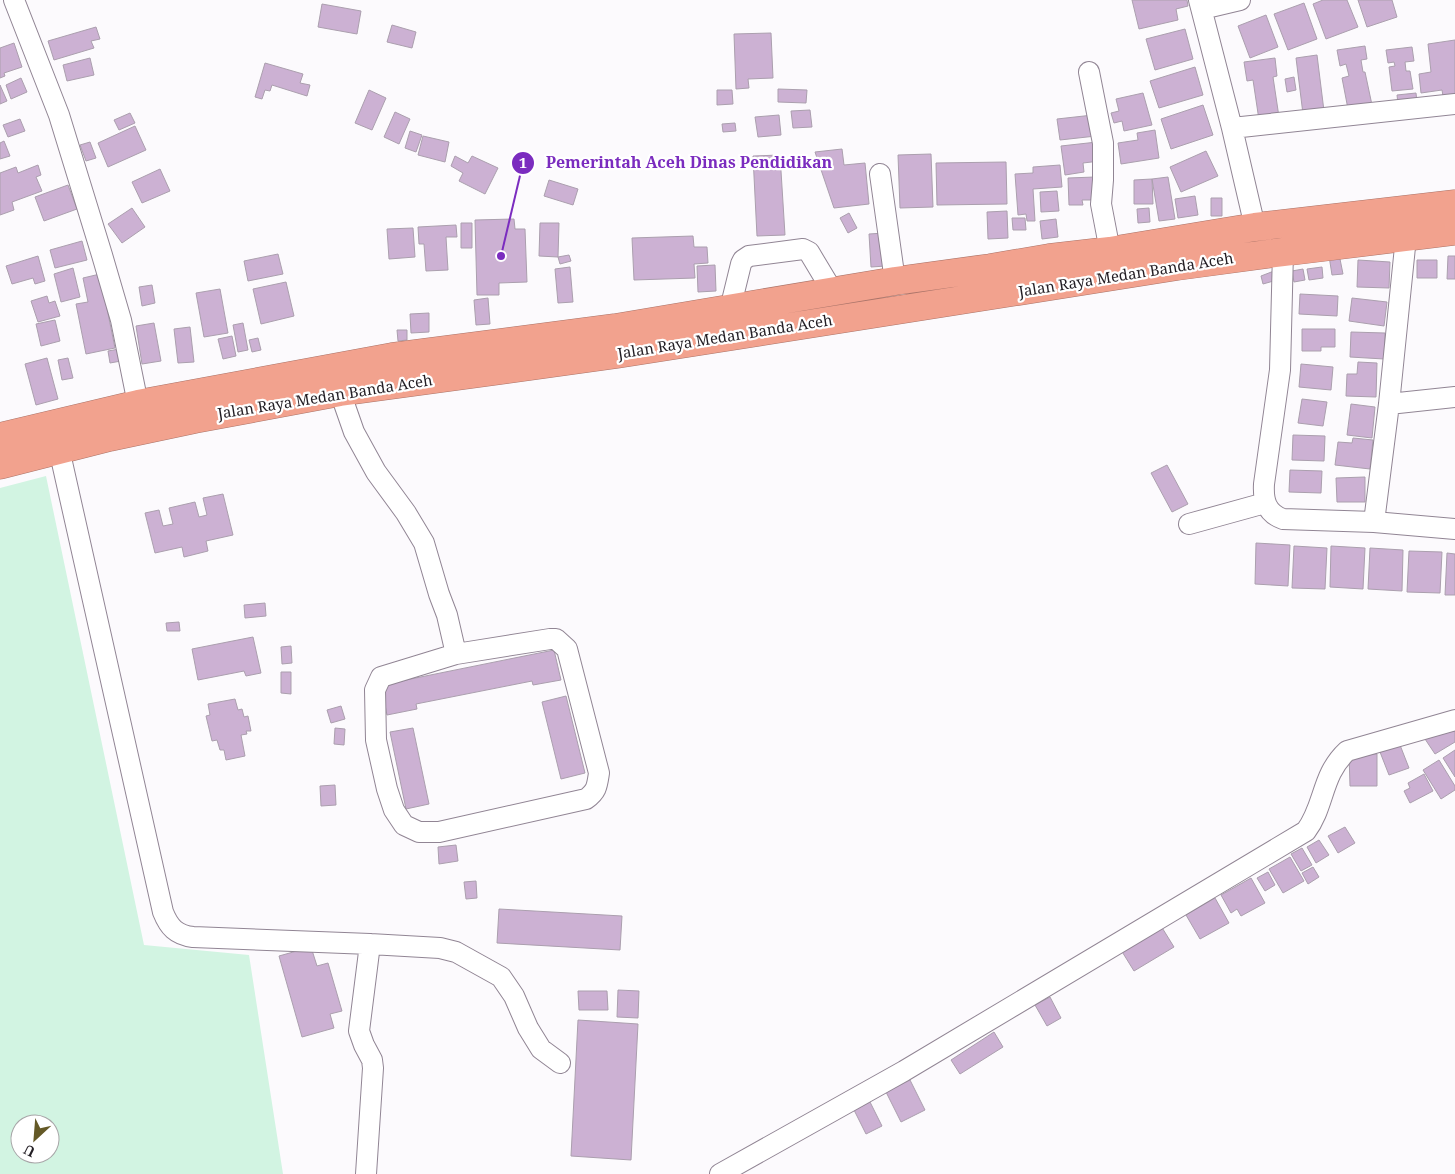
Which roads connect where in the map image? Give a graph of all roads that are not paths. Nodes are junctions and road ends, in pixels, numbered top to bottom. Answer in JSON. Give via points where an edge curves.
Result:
{"nodes":[{"id":1,"x":14,"y":0,"type":"edge"},
{"id":2,"x":1240,"y":0,"type":"edge"},
{"id":3,"x":1200,"y":4,"type":"edge"},
{"id":4,"x":1089,"y":72,"type":"dead end"},
{"id":5,"x":1455,"y":104,"type":"edge"},
{"id":6,"x":1232,"y":128,"type":"junction"},
{"id":7,"x":880,"y":174,"type":"dead end"},
{"id":8,"x":1455,"y":204,"type":"edge"},
{"id":9,"x":1255,"y":227,"type":"junction"},
{"id":10,"x":1455,"y":231,"type":"edge"},
{"id":11,"x":1406,"y":237,"type":"junction"},
{"id":12,"x":1110,"y":251,"type":"junction"},
{"id":13,"x":1283,"y":252,"type":"junction"},
{"id":14,"x":990,"y":268,"type":"junction"},
{"id":15,"x":895,"y":282,"type":"junction"},
{"id":16,"x":833,"y":292,"type":"junction"},
{"id":17,"x":997,"y":295,"type":"junction"},
{"id":18,"x":730,"y":309,"type":"junction"},
{"id":19,"x":617,"y":341,"type":"junction"},
{"id":20,"x":340,"y":392,"type":"junction"},
{"id":21,"x":1455,"y":397,"type":"edge"},
{"id":22,"x":138,"y":404,"type":"junction"},
{"id":23,"x":1389,"y":404,"type":"junction"},
{"id":24,"x":0,"y":437,"type":"edge"},
{"id":25,"x":60,"y":450,"type":"junction"},
{"id":26,"x":0,"y":465,"type":"edge"},
{"id":27,"x":1265,"y":503,"type":"junction"},
{"id":28,"x":1374,"y":522,"type":"junction"},
{"id":29,"x":1189,"y":524,"type":"dead end"},
{"id":30,"x":1455,"y":529,"type":"edge"},
{"id":31,"x":456,"y":654,"type":"junction"},
{"id":32,"x":1455,"y":720,"type":"edge"},
{"id":33,"x":370,"y":944,"type":"junction"},
{"id":34,"x":560,"y":1063,"type":"dead end"},
{"id":35,"x":366,"y":1174,"type":"edge"},
{"id":36,"x":720,"y":1174,"type":"edge"}],
"edges":[{"from":1,"to":22,"type":"street","via":[[59,115],[121,320]]},
{"from":2,"to":3,"type":"street"},
{"from":3,"to":6,"type":"street"},
{"from":4,"to":12,"type":"street","via":[[1104,144],[1101,204]]},
{"from":5,"to":6,"type":"street"},
{"from":6,"to":9,"type":"street"},
{"from":7,"to":15,"type":"street"},
{"from":8,"to":9,"type":"highway","name":"Jalan Raya Medan Banda Aceh"},
{"from":9,"to":12,"type":"highway","name":"Jalan Raya Medan Banda Aceh"},
{"from":10,"to":11,"type":"highway","name":"Jalan Raya Medan Banda Aceh"},
{"from":11,"to":13,"type":"highway","name":"Jalan Raya Medan Banda Aceh"},
{"from":11,"to":23,"type":"street"},
{"from":12,"to":14,"type":"highway","name":"Jalan Raya Medan Banda Aceh"},
{"from":13,"to":17,"type":"highway","name":"Jalan Raya Medan Banda Aceh"},
{"from":13,"to":27,"type":"street","via":[[1280,370],[1264,484]]},
{"from":14,"to":15,"type":"highway","name":"Jalan Raya Medan Banda Aceh"},
{"from":14,"to":17,"type":"highway"},
{"from":15,"to":16,"type":"highway","name":"Jalan Raya Medan Banda Aceh"},
{"from":16,"to":18,"type":"highway","name":"Jalan Raya Medan Banda Aceh"},
{"from":16,"to":18,"type":"street","via":[[806,250],[749,256],[741,264]]},
{"from":17,"to":19,"type":"highway","name":"Jalan Raya Medan Banda Aceh"},
{"from":18,"to":19,"type":"highway","name":"Jalan Raya Medan Banda Aceh"},
{"from":19,"to":20,"type":"highway","name":"Jalan Raya Medan Banda Aceh"},
{"from":19,"to":22,"type":"highway","name":"Jalan Raya Medan Banda Aceh","via":[[392,357]]},
{"from":20,"to":25,"type":"highway","name":"Jalan Raya Medan Banda Aceh","via":[[110,436]]},
{"from":20,"to":31,"type":"street","via":[[354,432],[376,472],[424,543]]},
{"from":21,"to":23,"type":"street"},
{"from":22,"to":24,"type":"highway","name":"Jalan Raya Medan Banda Aceh"},
{"from":23,"to":28,"type":"street"},
{"from":25,"to":26,"type":"highway","name":"Jalan Raya Medan Banda Aceh"},
{"from":25,"to":33,"type":"street","via":[[167,923],[183,936]]},
{"from":27,"to":28,"type":"street","via":[[1275,517],[1283,519]]},
{"from":27,"to":29,"type":"street"},
{"from":28,"to":30,"type":"street"},
{"from":31,"to":31,"type":"street","via":[[550,639],[562,643],[567,649],[597,762],[599,773],[593,794],[586,799],[439,832],[419,832],[404,825],[394,810],[387,789],[376,740],[375,690],[381,677]]},
{"from":32,"to":36,"type":"street","via":[[1347,751],[1337,760],[1306,831],[904,1071]]},
{"from":33,"to":34,"type":"street","via":[[440,948],[456,952],[501,977],[541,1050]]},
{"from":33,"to":35,"type":"street","via":[[360,1031],[373,1068]]}]}
